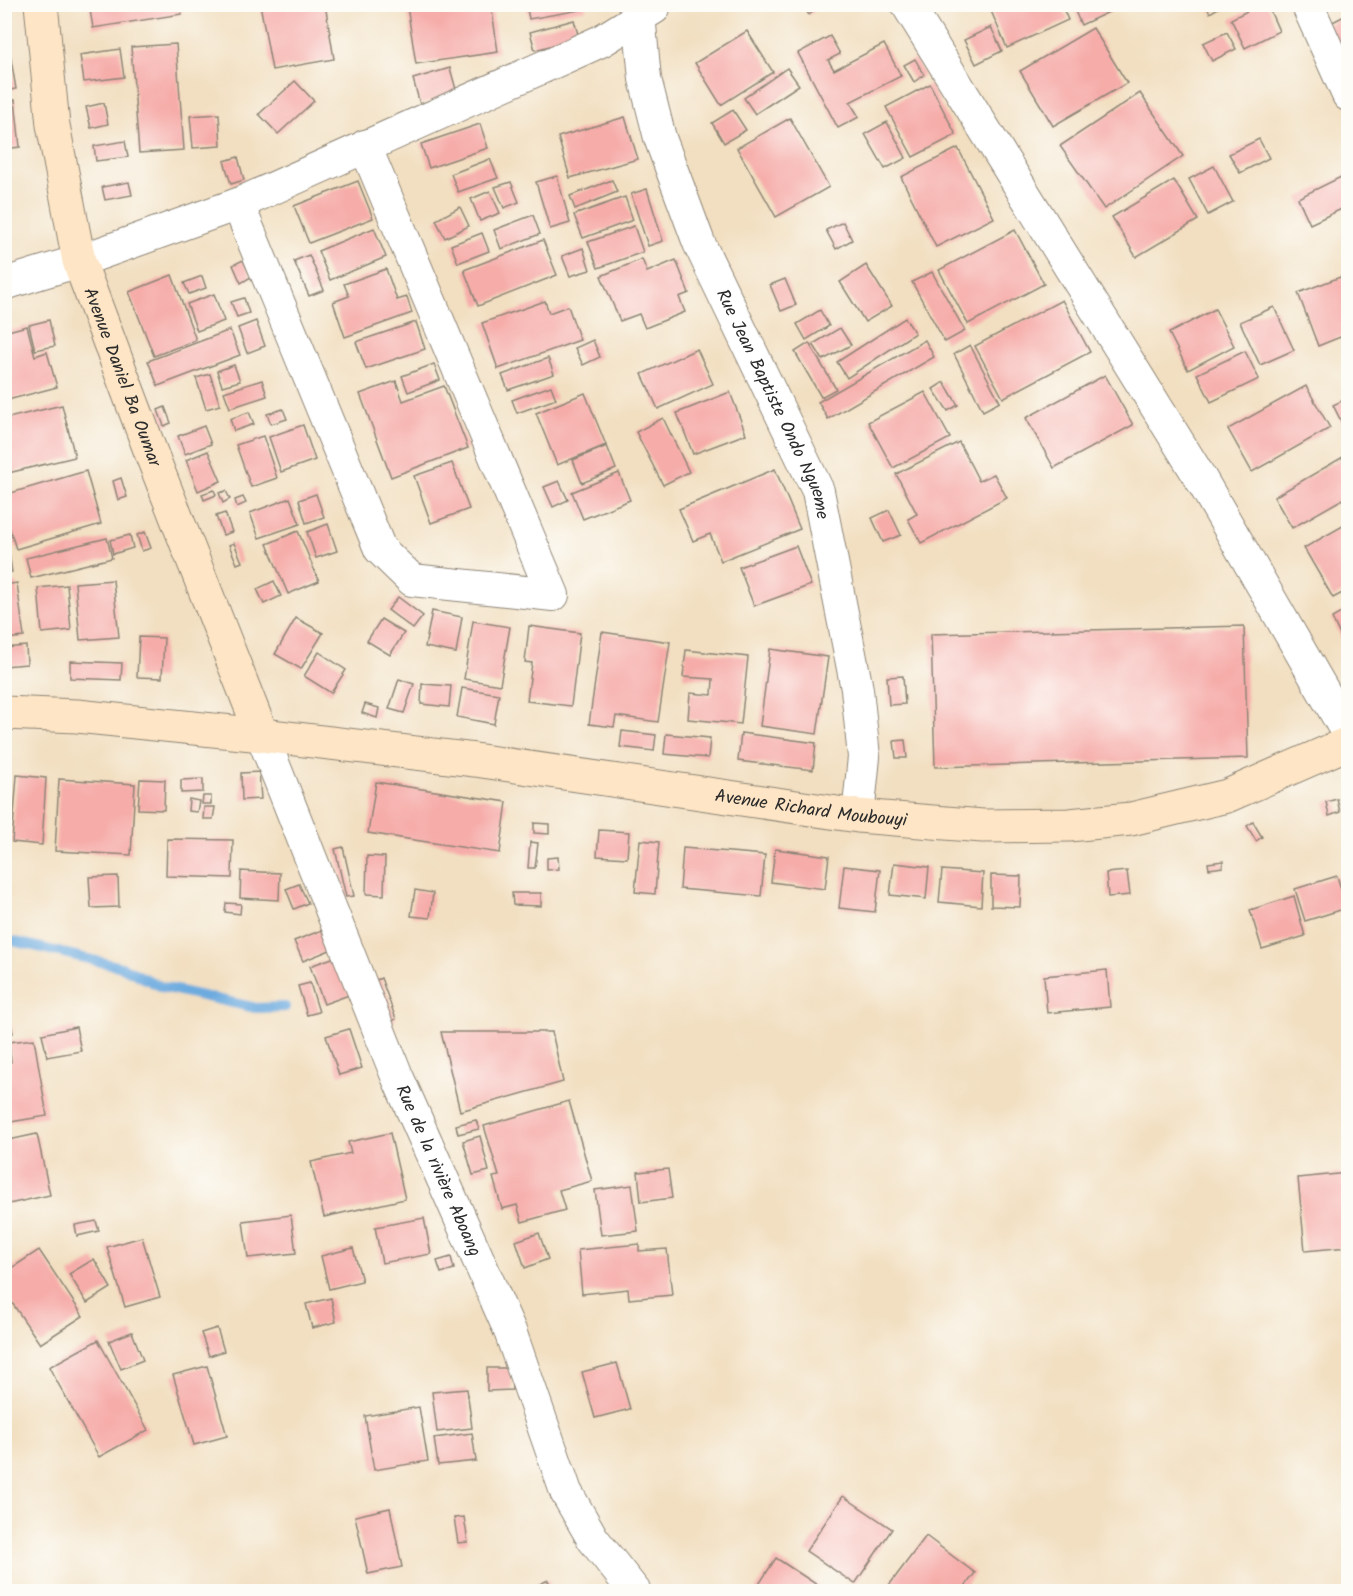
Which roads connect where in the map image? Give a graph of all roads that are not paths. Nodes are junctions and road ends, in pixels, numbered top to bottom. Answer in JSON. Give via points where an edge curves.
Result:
{"nodes":[{"id":1,"x":41,"y":4,"type":"edge"},
{"id":2,"x":907,"y":4,"type":"edge"},
{"id":3,"x":1307,"y":4,"type":"edge"},
{"id":4,"x":645,"y":9,"type":"edge"},
{"id":5,"x":1348,"y":95,"type":"edge"},
{"id":6,"x":365,"y":146,"type":"junction"},
{"id":7,"x":238,"y":204,"type":"junction"},
{"id":8,"x":79,"y":261,"type":"junction"},
{"id":9,"x":4,"y":284,"type":"edge"},
{"id":10,"x":4,"y":713,"type":"edge"},
{"id":11,"x":1348,"y":734,"type":"edge"},
{"id":12,"x":262,"y":735,"type":"junction"},
{"id":13,"x":1348,"y":743,"type":"edge"},
{"id":14,"x":858,"y":816,"type":"junction"},
{"id":15,"x":635,"y":1592,"type":"edge"}],
"edges":[{"from":1,"to":8,"type":"street","name":"Avenue Daniel Ba Oumar","via":[[53,125]]},
{"from":2,"to":11,"type":"street","via":[[1201,479]]},
{"from":3,"to":5,"type":"street"},
{"from":4,"to":6,"type":"street","via":[[601,41]]},
{"from":4,"to":14,"type":"street","name":"Rue Jean Baptiste Ondo Ngueme","via":[[645,79],[660,138],[695,232],[818,491],[857,689],[864,757]]},
{"from":6,"to":7,"type":"street"},
{"from":6,"to":7,"type":"street","via":[[553,595],[412,580],[380,549]]},
{"from":7,"to":8,"type":"street"},
{"from":8,"to":9,"type":"street"},
{"from":8,"to":12,"type":"street","name":"Avenue Daniel Ba Oumar"},
{"from":10,"to":12,"type":"street","name":"Avenue Richard Moubouyi","via":[[77,716]]},
{"from":12,"to":14,"type":"street","name":"Avenue Richard Moubouyi","via":[[475,760]]},
{"from":12,"to":15,"type":"street","name":"Rue de la rivière Aboang","via":[[397,1076],[510,1331],[566,1492],[593,1539]]},
{"from":13,"to":14,"type":"street","name":"Avenue Richard Moubouyi","via":[[1227,796],[1131,819],[1069,825],[983,826]]}]}
